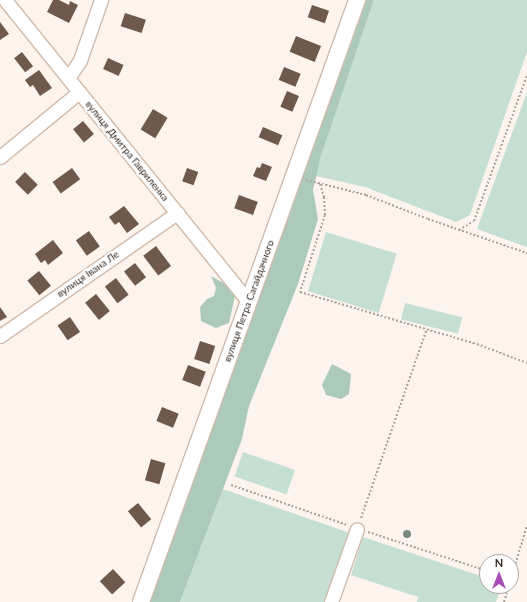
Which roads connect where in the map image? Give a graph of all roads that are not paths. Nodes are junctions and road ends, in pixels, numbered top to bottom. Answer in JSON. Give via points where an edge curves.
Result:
{"nodes":[{"id":1,"x":5,"y":0,"type":"edge"},
{"id":2,"x":101,"y":0,"type":"edge"},
{"id":3,"x":357,"y":0,"type":"edge"},
{"id":4,"x":68,"y":78,"type":"junction"},
{"id":5,"x":79,"y":92,"type":"junction"},
{"id":6,"x":0,"y":157,"type":"edge"},
{"id":7,"x":177,"y":213,"type":"junction"},
{"id":8,"x":248,"y":301,"type":"junction"},
{"id":9,"x":0,"y":336,"type":"edge"},
{"id":10,"x":357,"y":529,"type":"road end"},
{"id":11,"x":141,"y":602,"type":"edge"},
{"id":12,"x":331,"y":602,"type":"edge"}],
"edges":[{"from":1,"to":4,"type":"street","name":"вулиця Дмитра Гавриленка"},
{"from":2,"to":4,"type":"street","via":[[80,60]]},
{"from":3,"to":8,"type":"street","name":"вулиця Петра Сагайдачного"},
{"from":4,"to":5,"type":"street","name":"вулиця Дмитра Гавриленка"},
{"from":5,"to":6,"type":"street"},
{"from":5,"to":7,"type":"street","name":"вулиця Дмитра Гавриленка"},
{"from":7,"to":8,"type":"street","name":"вулиця Дмитра Гавриленка"},
{"from":7,"to":9,"type":"street","name":"вулиця Івана Ле"},
{"from":8,"to":11,"type":"street","name":"вулиця Петра Сагайдачного"},
{"from":10,"to":12,"type":"street"}]}
